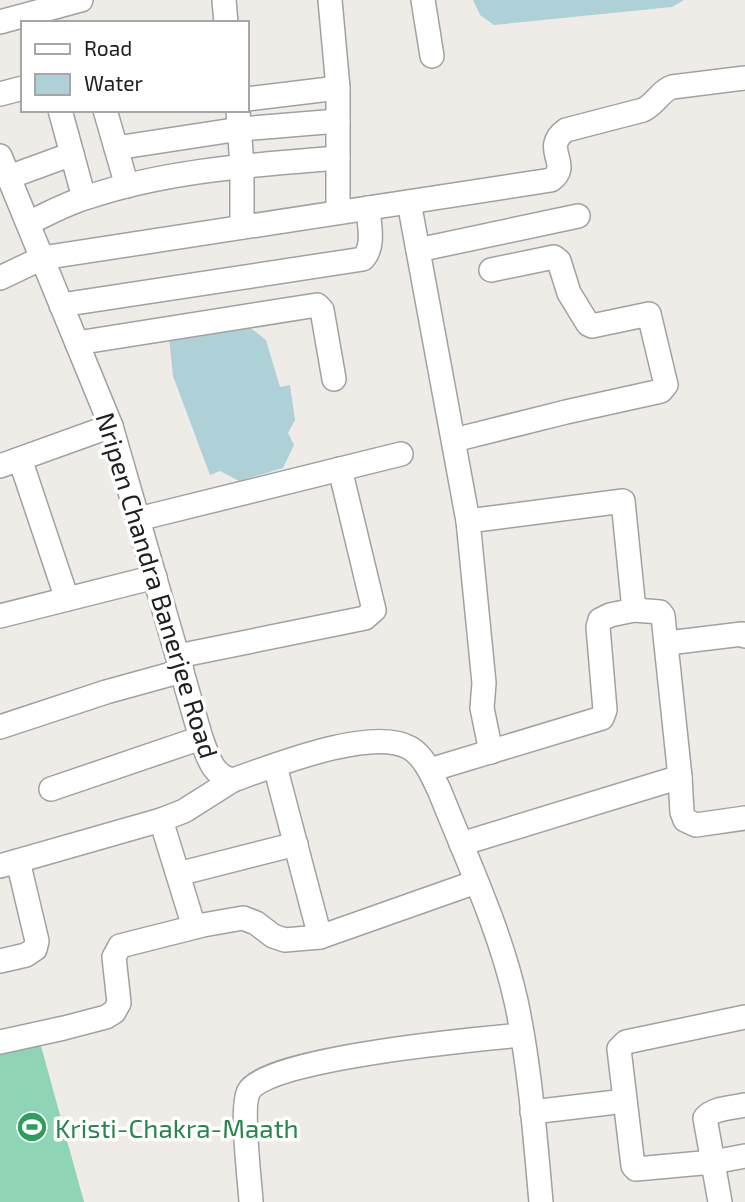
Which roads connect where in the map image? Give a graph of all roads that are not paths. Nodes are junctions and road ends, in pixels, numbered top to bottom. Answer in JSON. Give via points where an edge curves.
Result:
{"nodes":[{"id":1,"x":81,"y":0,"type":"edge"},
{"id":2,"x":224,"y":0,"type":"edge"},
{"id":3,"x":330,"y":0,"type":"edge"},
{"id":4,"x":423,"y":0,"type":"edge"},
{"id":5,"x":226,"y":21,"type":"edge"},
{"id":6,"x":0,"y":22,"type":"edge"},
{"id":7,"x":432,"y":56,"type":"dead end"},
{"id":8,"x":745,"y":78,"type":"edge"},
{"id":9,"x":338,"y":88,"type":"junction"},
{"id":10,"x":21,"y":89,"type":"edge"},
{"id":11,"x":0,"y":94,"type":"edge"},
{"id":12,"x":248,"y":99,"type":"edge"},
{"id":13,"x":61,"y":112,"type":"edge"},
{"id":14,"x":106,"y":112,"type":"edge"},
{"id":15,"x":239,"y":120,"type":"edge"},
{"id":16,"x":338,"y":121,"type":"junction"},
{"id":17,"x":116,"y":148,"type":"junction"},
{"id":18,"x":72,"y":154,"type":"junction"},
{"id":19,"x":338,"y":158,"type":"junction"},
{"id":20,"x":4,"y":166,"type":"edge"},
{"id":21,"x":242,"y":166,"type":"junction"},
{"id":22,"x":127,"y":186,"type":"junction"},
{"id":23,"x":84,"y":198,"type":"junction"},
{"id":24,"x":409,"y":202,"type":"junction"},
{"id":25,"x":369,"y":208,"type":"junction"},
{"id":26,"x":338,"y":212,"type":"junction"},
{"id":27,"x":578,"y":216,"type":"dead end"},
{"id":28,"x":28,"y":223,"type":"junction"},
{"id":29,"x":242,"y":227,"type":"junction"},
{"id":30,"x":418,"y":250,"type":"junction"},
{"id":31,"x":42,"y":258,"type":"junction"},
{"id":32,"x":492,"y":270,"type":"dead end"},
{"id":33,"x":0,"y":278,"type":"edge"},
{"id":34,"x":61,"y":305,"type":"junction"},
{"id":35,"x":77,"y":343,"type":"junction"},
{"id":36,"x":334,"y":379,"type":"dead end"},
{"id":37,"x":111,"y":426,"type":"junction"},
{"id":38,"x":454,"y":440,"type":"junction"},
{"id":39,"x":401,"y":454,"type":"dead end"},
{"id":40,"x":10,"y":462,"type":"edge"},
{"id":41,"x":340,"y":469,"type":"junction"},
{"id":42,"x":138,"y":519,"type":"junction"},
{"id":43,"x":468,"y":521,"type":"junction"},
{"id":44,"x":155,"y":577,"type":"junction"},
{"id":45,"x":67,"y":599,"type":"junction"},
{"id":46,"x":634,"y":610,"type":"junction"},
{"id":47,"x":0,"y":616,"type":"edge"},
{"id":48,"x":745,"y":636,"type":"edge"},
{"id":49,"x":668,"y":643,"type":"junction"},
{"id":50,"x":180,"y":663,"type":"junction"},
{"id":51,"x":0,"y":727,"type":"edge"},
{"id":52,"x":201,"y":738,"type":"junction"},
{"id":53,"x":491,"y":752,"type":"junction"},
{"id":54,"x":275,"y":766,"type":"junction"},
{"id":55,"x":430,"y":770,"type":"junction"},
{"id":56,"x":680,"y":777,"type":"junction"},
{"id":57,"x":233,"y":780,"type":"junction"},
{"id":58,"x":51,"y":789,"type":"dead end"},
{"id":59,"x":745,"y":818,"type":"edge"},
{"id":60,"x":161,"y":820,"type":"junction"},
{"id":61,"x":296,"y":844,"type":"junction"},
{"id":62,"x":461,"y":845,"type":"junction"},
{"id":63,"x":9,"y":863,"type":"edge"},
{"id":64,"x":178,"y":874,"type":"junction"},
{"id":65,"x":476,"y":882,"type":"junction"},
{"id":66,"x":194,"y":927,"type":"junction"},
{"id":67,"x":320,"y":937,"type":"junction"},
{"id":68,"x":0,"y":961,"type":"edge"},
{"id":69,"x":745,"y":1017,"type":"edge"},
{"id":70,"x":522,"y":1035,"type":"junction"},
{"id":71,"x":0,"y":1042,"type":"edge"},
{"id":72,"x":625,"y":1101,"type":"junction"},
{"id":73,"x":745,"y":1105,"type":"edge"},
{"id":74,"x":532,"y":1112,"type":"junction"},
{"id":75,"x":745,"y":1156,"type":"edge"},
{"id":76,"x":713,"y":1163,"type":"junction"},
{"id":77,"x":251,"y":1202,"type":"edge"},
{"id":78,"x":541,"y":1202,"type":"edge"},
{"id":79,"x":720,"y":1202,"type":"edge"}],
"edges":[{"from":1,"to":6,"type":"street"},
{"from":2,"to":5,"type":"street"},
{"from":3,"to":9,"type":"street"},
{"from":4,"to":7,"type":"street"},
{"from":8,"to":24,"type":"street","via":[[672,87],[643,110],[566,130],[554,144],[560,168],[551,180]]},
{"from":9,"to":12,"type":"street"},
{"from":9,"to":16,"type":"street"},
{"from":10,"to":11,"type":"street"},
{"from":13,"to":18,"type":"street"},
{"from":14,"to":17,"type":"street"},
{"from":15,"to":16,"type":"street"},
{"from":15,"to":17,"type":"street"},
{"from":15,"to":21,"type":"street"},
{"from":16,"to":19,"type":"street"},
{"from":17,"to":22,"type":"street"},
{"from":18,"to":20,"type":"street"},
{"from":18,"to":23,"type":"street"},
{"from":19,"to":21,"type":"street"},
{"from":19,"to":26,"type":"street"},
{"from":20,"to":28,"type":"street","name":"Nripen Chandra Banerjee Road"},
{"from":21,"to":22,"type":"street"},
{"from":21,"to":29,"type":"street"},
{"from":22,"to":23,"type":"street"},
{"from":23,"to":28,"type":"street"},
{"from":24,"to":25,"type":"street"},
{"from":24,"to":30,"type":"street"},
{"from":25,"to":26,"type":"street"},
{"from":25,"to":34,"type":"street","via":[[371,245],[363,259]]},
{"from":26,"to":29,"type":"street"},
{"from":27,"to":30,"type":"street"},
{"from":28,"to":31,"type":"street","name":"Nripen Chandra Banerjee Road"},
{"from":29,"to":31,"type":"street"},
{"from":30,"to":38,"type":"street"},
{"from":31,"to":33,"type":"street"},
{"from":31,"to":34,"type":"street","name":"Nripen Chandra Banerjee Road"},
{"from":32,"to":38,"type":"street","via":[[554,257],[588,324],[649,314],[666,385],[662,391]]},
{"from":34,"to":35,"type":"street","name":"Nripen Chandra Banerjee Road"},
{"from":35,"to":36,"type":"street","via":[[317,305],[322,310]]},
{"from":35,"to":37,"type":"street","name":"Nripen Chandra Banerjee Road"},
{"from":37,"to":40,"type":"street"},
{"from":37,"to":42,"type":"street","name":"Nripen Chandra Banerjee Road"},
{"from":38,"to":43,"type":"street"},
{"from":39,"to":41,"type":"street"},
{"from":40,"to":45,"type":"street"},
{"from":41,"to":42,"type":"street"},
{"from":41,"to":50,"type":"street","via":[[372,614]]},
{"from":42,"to":44,"type":"street","name":"Nripen Chandra Banerjee Road"},
{"from":43,"to":46,"type":"street","via":[[621,499]]},
{"from":43,"to":53,"type":"street","via":[[484,682],[482,708]]},
{"from":44,"to":45,"type":"street"},
{"from":44,"to":50,"type":"street","name":"Nripen Chandra Banerjee Road"},
{"from":45,"to":47,"type":"street"},
{"from":46,"to":49,"type":"street","via":[[662,615]]},
{"from":46,"to":53,"type":"street","via":[[600,620],[605,709],[601,718]]},
{"from":48,"to":49,"type":"street"},
{"from":49,"to":56,"type":"street"},
{"from":50,"to":51,"type":"street"},
{"from":50,"to":52,"type":"street","name":"Nripen Chandra Banerjee Road"},
{"from":52,"to":57,"type":"street","name":"Nripen Chandra Banerjee Road","via":[[212,766],[222,778]]},
{"from":52,"to":58,"type":"street"},
{"from":53,"to":55,"type":"street"},
{"from":54,"to":55,"type":"street","name":"Nripen Chandra Banerjee Road","via":[[347,745],[394,742],[412,748]]},
{"from":54,"to":57,"type":"street","name":"Nripen Chandra Banerjee Road"},
{"from":54,"to":61,"type":"street"},
{"from":55,"to":62,"type":"street","name":"Nripen Chandra Banerjee Road"},
{"from":56,"to":59,"type":"street","via":[[682,812],[690,824]]},
{"from":56,"to":62,"type":"street"},
{"from":57,"to":60,"type":"street"},
{"from":60,"to":63,"type":"street"},
{"from":60,"to":64,"type":"street"},
{"from":61,"to":64,"type":"street"},
{"from":61,"to":67,"type":"street"},
{"from":62,"to":65,"type":"street","name":"Nripen Chandra Banerjee Road"},
{"from":63,"to":68,"type":"street","via":[[37,940],[26,956]]},
{"from":64,"to":66,"type":"street"},
{"from":65,"to":67,"type":"street"},
{"from":65,"to":70,"type":"street","name":"Nripen Chandra Banerjee Road","via":[[516,1000]]},
{"from":66,"to":67,"type":"street","via":[[243,918],[285,940]]},
{"from":66,"to":71,"type":"street","via":[[120,946],[114,957],[119,1003],[106,1017]]},
{"from":69,"to":72,"type":"street","via":[[621,1045]]},
{"from":70,"to":74,"type":"street","name":"Nripen Chandra Banerjee Road"},
{"from":70,"to":77,"type":"street","via":[[365,1053],[252,1085],[246,1094]]},
{"from":72,"to":74,"type":"street"},
{"from":72,"to":76,"type":"street","via":[[636,1169]]},
{"from":73,"to":76,"type":"street","via":[[705,1118]]},
{"from":74,"to":78,"type":"street","name":"Nripen Chandra Banerjee Road"},
{"from":75,"to":76,"type":"street"},
{"from":76,"to":79,"type":"street"}]}
